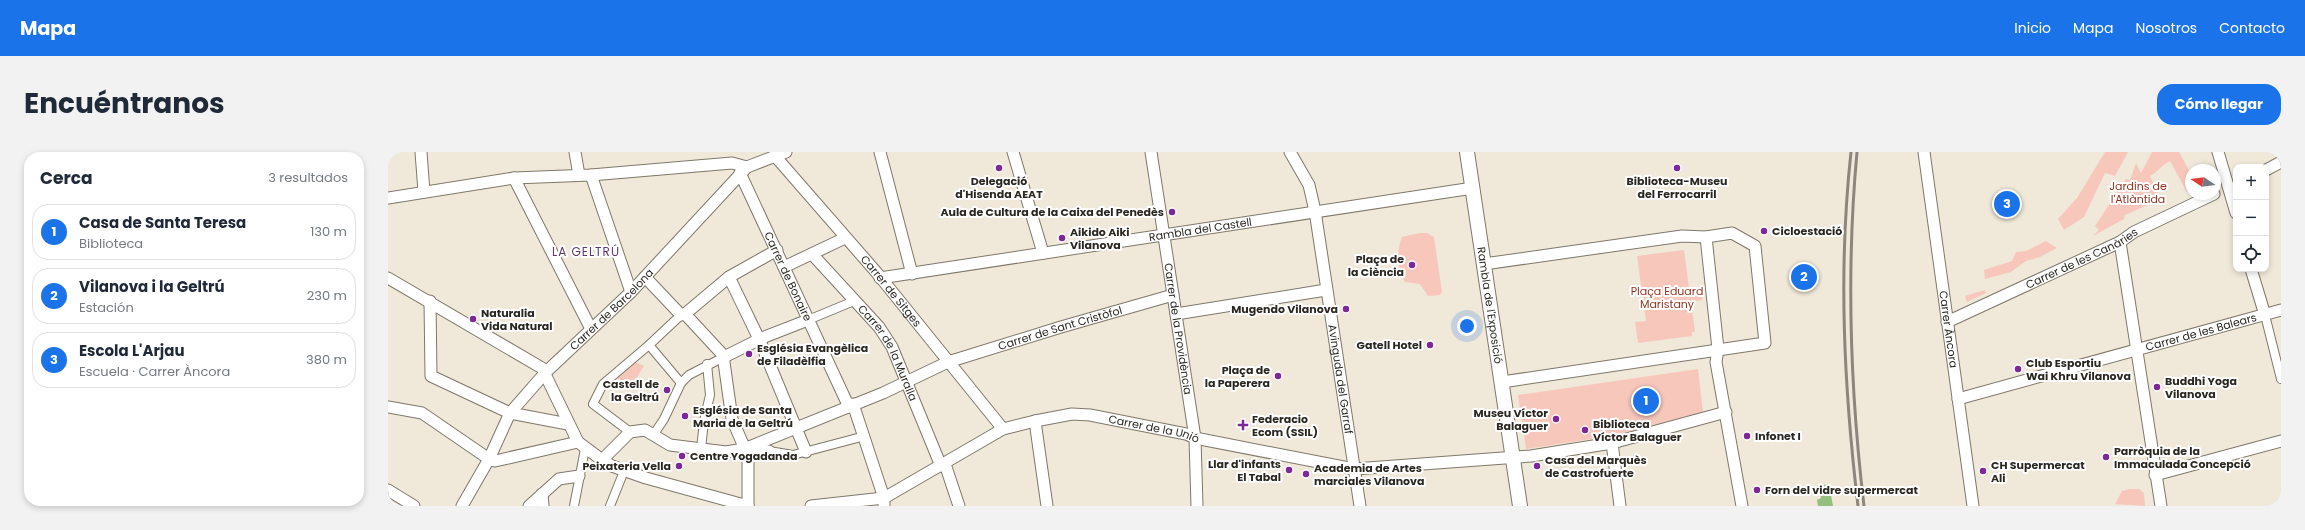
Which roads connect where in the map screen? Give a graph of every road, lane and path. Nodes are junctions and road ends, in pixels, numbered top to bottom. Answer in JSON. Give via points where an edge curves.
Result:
{"nodes":[{"id":1,"x":422,"y":152,"type":"edge"},
{"id":2,"x":575,"y":152,"type":"edge"},
{"id":3,"x":786,"y":152,"type":"edge"},
{"id":4,"x":880,"y":152,"type":"edge"},
{"id":5,"x":1013,"y":152,"type":"edge"},
{"id":6,"x":1151,"y":152,"type":"edge"},
{"id":7,"x":1290,"y":152,"type":"edge"},
{"id":8,"x":1468,"y":152,"type":"edge"},
{"id":9,"x":1924,"y":152,"type":"edge"},
{"id":10,"x":2218,"y":152,"type":"edge"},
{"id":11,"x":775,"y":156,"type":"junction"},
{"id":12,"x":2281,"y":162,"type":"edge"},
{"id":13,"x":2269,"y":168,"type":"edge"},
{"id":14,"x":743,"y":170,"type":"junction"},
{"id":15,"x":579,"y":175,"type":"junction"},
{"id":16,"x":590,"y":175,"type":"junction"},
{"id":17,"x":514,"y":178,"type":"junction"},
{"id":18,"x":2232,"y":186,"type":"edge"},
{"id":19,"x":1473,"y":188,"type":"junction"},
{"id":20,"x":2221,"y":191,"type":"edge"},
{"id":21,"x":424,"y":192,"type":"junction"},
{"id":22,"x":388,"y":198,"type":"edge"},
{"id":23,"x":2202,"y":200,"type":"edge"},
{"id":24,"x":2234,"y":200,"type":"edge"},
{"id":25,"x":1315,"y":211,"type":"junction"},
{"id":26,"x":1164,"y":234,"type":"junction"},
{"id":27,"x":1706,"y":237,"type":"junction"},
{"id":28,"x":845,"y":238,"type":"junction"},
{"id":29,"x":2120,"y":242,"type":"junction"},
{"id":30,"x":777,"y":250,"type":"junction"},
{"id":31,"x":1043,"y":253,"type":"junction"},
{"id":32,"x":812,"y":254,"type":"junction"},
{"id":33,"x":1484,"y":264,"type":"junction"},
{"id":34,"x":784,"y":267,"type":"junction"},
{"id":35,"x":2252,"y":272,"type":"edge"},
{"id":36,"x":912,"y":274,"type":"junction"},
{"id":37,"x":645,"y":276,"type":"junction"},
{"id":38,"x":728,"y":277,"type":"junction"},
{"id":39,"x":388,"y":278,"type":"edge"},
{"id":40,"x":880,"y":278,"type":"junction"},
{"id":41,"x":1326,"y":290,"type":"junction"},
{"id":42,"x":631,"y":292,"type":"junction"},
{"id":43,"x":1173,"y":295,"type":"junction"},
{"id":44,"x":430,"y":301,"type":"junction"},
{"id":45,"x":854,"y":301,"type":"junction"},
{"id":46,"x":2281,"y":310,"type":"edge"},
{"id":47,"x":683,"y":314,"type":"junction"},
{"id":48,"x":1176,"y":314,"type":"junction"},
{"id":49,"x":2265,"y":315,"type":"junction"},
{"id":50,"x":808,"y":320,"type":"junction"},
{"id":51,"x":1947,"y":322,"type":"junction"},
{"id":52,"x":591,"y":329,"type":"junction"},
{"id":53,"x":760,"y":341,"type":"junction"},
{"id":54,"x":649,"y":345,"type":"junction"},
{"id":55,"x":1718,"y":349,"type":"junction"},
{"id":56,"x":2137,"y":349,"type":"junction"},
{"id":57,"x":724,"y":357,"type":"junction"},
{"id":58,"x":948,"y":362,"type":"junction"},
{"id":59,"x":707,"y":364,"type":"junction"},
{"id":60,"x":546,"y":372,"type":"junction"},
{"id":61,"x":2281,"y":378,"type":"edge"},
{"id":62,"x":906,"y":382,"type":"junction"},
{"id":63,"x":1502,"y":382,"type":"junction"},
{"id":64,"x":681,"y":383,"type":"junction"},
{"id":65,"x":1958,"y":399,"type":"junction"},
{"id":66,"x":851,"y":405,"type":"junction"},
{"id":67,"x":388,"y":407,"type":"edge"},
{"id":68,"x":1726,"y":412,"type":"junction"},
{"id":69,"x":510,"y":413,"type":"junction"},
{"id":70,"x":1035,"y":421,"type":"junction"},
{"id":71,"x":568,"y":424,"type":"junction"},
{"id":72,"x":797,"y":427,"type":"junction"},
{"id":73,"x":1003,"y":429,"type":"junction"},
{"id":74,"x":632,"y":432,"type":"junction"},
{"id":75,"x":654,"y":434,"type":"junction"},
{"id":76,"x":865,"y":436,"type":"junction"},
{"id":77,"x":1195,"y":438,"type":"junction"},
{"id":78,"x":2281,"y":441,"type":"edge"},
{"id":79,"x":1612,"y":443,"type":"junction"},
{"id":80,"x":581,"y":446,"type":"junction"},
{"id":81,"x":701,"y":449,"type":"junction"},
{"id":82,"x":744,"y":449,"type":"junction"},
{"id":83,"x":769,"y":451,"type":"joint"},
{"id":84,"x":806,"y":452,"type":"junction"},
{"id":85,"x":1513,"y":458,"type":"junction"},
{"id":86,"x":489,"y":459,"type":"junction"},
{"id":87,"x":602,"y":460,"type":"junction"},
{"id":88,"x":943,"y":465,"type":"junction"},
{"id":89,"x":1354,"y":469,"type":"junction"},
{"id":90,"x":2156,"y":475,"type":"junction"},
{"id":91,"x":579,"y":476,"type":"junction"},
{"id":92,"x":622,"y":476,"type":"dead end"},
{"id":93,"x":388,"y":490,"type":"edge"},
{"id":94,"x":542,"y":494,"type":"junction"},
{"id":95,"x":884,"y":502,"type":"edge"},
{"id":96,"x":414,"y":506,"type":"edge"},
{"id":97,"x":462,"y":506,"type":"edge"},
{"id":98,"x":529,"y":506,"type":"edge"},
{"id":99,"x":543,"y":506,"type":"edge"},
{"id":100,"x":574,"y":506,"type":"edge"},
{"id":101,"x":610,"y":506,"type":"edge"},
{"id":102,"x":748,"y":506,"type":"edge"},
{"id":103,"x":811,"y":506,"type":"edge"},
{"id":104,"x":959,"y":506,"type":"edge"},
{"id":105,"x":1047,"y":506,"type":"edge"},
{"id":106,"x":1198,"y":506,"type":"edge"},
{"id":107,"x":1360,"y":506,"type":"edge"},
{"id":108,"x":1520,"y":506,"type":"edge"},
{"id":109,"x":1620,"y":506,"type":"edge"},
{"id":110,"x":1742,"y":506,"type":"edge"},
{"id":111,"x":1973,"y":506,"type":"edge"},
{"id":112,"x":2161,"y":506,"type":"edge"}],
"edges":[{"from":1,"to":21,"type":"street"},
{"from":2,"to":15,"type":"street"},
{"from":3,"to":11,"type":"street"},
{"from":4,"to":36,"type":"street"},
{"from":5,"to":31,"type":"street"},
{"from":6,"to":26,"type":"street","name":"Carrer de la Providència"},
{"from":7,"to":25,"type":"street","name":"Avinguda del Garraf","via":[[1309,184]]},
{"from":8,"to":19,"type":"street","name":"Rambla de l'Exposició"},
{"from":9,"to":51,"type":"street","name":"Carrer Àncora"},
{"from":10,"to":18,"type":"street"},
{"from":11,"to":14,"type":"street"},
{"from":11,"to":28,"type":"street","name":"Carrer de Sitges"},
{"from":12,"to":13,"type":"street"},
{"from":14,"to":16,"type":"street","via":[[732,163]]},
{"from":14,"to":30,"type":"street","name":"Carrer de Bonaire"},
{"from":14,"to":37,"type":"street","name":"Carrer de Barcelona"},
{"from":15,"to":16,"type":"street"},
{"from":15,"to":17,"type":"street"},
{"from":16,"to":42,"type":"street"},
{"from":17,"to":21,"type":"street"},
{"from":17,"to":52,"type":"street"},
{"from":18,"to":20,"type":"street","name":"Carrer de les Canàries"},
{"from":18,"to":24,"type":"street"},
{"from":19,"to":25,"type":"street","name":"Rambla del Castell"},
{"from":19,"to":33,"type":"street","name":"Rambla de l'Exposició"},
{"from":21,"to":22,"type":"street"},
{"from":23,"to":29,"type":"street","name":"Carrer de les Canàries","via":[[2134,232]]},
{"from":25,"to":26,"type":"street","name":"Rambla del Castell"},
{"from":25,"to":41,"type":"street","name":"Avinguda del Garraf"},
{"from":26,"to":31,"type":"street","name":"Rambla del Castell"},
{"from":26,"to":43,"type":"street","name":"Carrer de la Providència"},
{"from":27,"to":33,"type":"street","via":[[1682,236]]},
{"from":27,"to":55,"type":"street"},
{"from":27,"to":55,"type":"street","via":[[1732,233],[1755,246],[1765,343]]},
{"from":28,"to":32,"type":"street"},
{"from":28,"to":40,"type":"street","name":"Carrer de Sitges"},
{"from":29,"to":51,"type":"street","name":"Carrer de les Canàries"},
{"from":29,"to":56,"type":"street"},
{"from":30,"to":34,"type":"street","name":"Carrer de Bonaire"},
{"from":30,"to":38,"type":"street"},
{"from":31,"to":36,"type":"street","name":"Rambla del Castell"},
{"from":32,"to":34,"type":"street"},
{"from":32,"to":45,"type":"street","name":"Carrer de la Muralla"},
{"from":33,"to":63,"type":"street","name":"Rambla de l'Exposició"},
{"from":34,"to":50,"type":"street","name":"Carrer de Bonaire"},
{"from":35,"to":49,"type":"street"},
{"from":36,"to":40,"type":"street","name":"Rambla del Castell"},
{"from":37,"to":42,"type":"street","name":"Carrer de Barcelona"},
{"from":37,"to":47,"type":"street"},
{"from":38,"to":47,"type":"street"},
{"from":38,"to":53,"type":"street"},
{"from":39,"to":44,"type":"street"},
{"from":40,"to":58,"type":"street","name":"Carrer de Sitges"},
{"from":41,"to":48,"type":"street"},
{"from":41,"to":89,"type":"street","name":"Avinguda del Garraf"},
{"from":42,"to":52,"type":"street","name":"Carrer de Barcelona"},
{"from":43,"to":48,"type":"street","name":"Carrer de la Providència"},
{"from":43,"to":58,"type":"street","name":"Carrer de Sant Cristòfol"},
{"from":44,"to":60,"type":"street"},
{"from":44,"to":69,"type":"street","via":[[431,376]]},
{"from":45,"to":50,"type":"street"},
{"from":45,"to":62,"type":"street","name":"Carrer de la Muralla","via":[[879,327],[892,347]]},
{"from":46,"to":49,"type":"street","name":"Carrer de les Balears"},
{"from":47,"to":54,"type":"street"},
{"from":47,"to":57,"type":"street"},
{"from":48,"to":77,"type":"street","name":"Carrer de la Providència"},
{"from":49,"to":56,"type":"street","name":"Carrer de les Balears"},
{"from":49,"to":61,"type":"street"},
{"from":50,"to":53,"type":"street"},
{"from":50,"to":66,"type":"street","name":"Carrer de Bonaire"},
{"from":51,"to":65,"type":"street","name":"Carrer Àncora"},
{"from":52,"to":60,"type":"street","name":"Carrer de Barcelona"},
{"from":53,"to":57,"type":"street"},
{"from":53,"to":72,"type":"street"},
{"from":54,"to":64,"type":"street"},
{"from":54,"to":74,"type":"street","via":[[603,384],[593,404]]},
{"from":55,"to":63,"type":"street"},
{"from":55,"to":68,"type":"street","via":[[1716,362]]},
{"from":56,"to":65,"type":"street","name":"Carrer de les Balears"},
{"from":56,"to":90,"type":"street"},
{"from":57,"to":59,"type":"street"},
{"from":57,"to":82,"type":"street","via":[[732,419]]},
{"from":58,"to":62,"type":"street","name":"Carrer de Sant Cristòfol"},
{"from":58,"to":73,"type":"street","name":"Carrer de Sitges"},
{"from":59,"to":64,"type":"street"},
{"from":59,"to":81,"type":"street","via":[[710,395]]},
{"from":60,"to":69,"type":"street","name":"Carrer de Barcelona"},
{"from":60,"to":71,"type":"street"},
{"from":62,"to":66,"type":"street","name":"Carrer de Sant Cristòfol"},
{"from":62,"to":88,"type":"street","name":"Carrer de la Muralla"},
{"from":63,"to":85,"type":"street","name":"Rambla de l'Exposició"},
{"from":64,"to":75,"type":"street","via":[[664,420]]},
{"from":65,"to":111,"type":"street","name":"Carrer Àncora"},
{"from":66,"to":72,"type":"street","name":"Carrer de Sant Cristòfol"},
{"from":66,"to":76,"type":"street","name":"Carrer de Bonaire"},
{"from":67,"to":86,"type":"street","via":[[422,413]]},
{"from":68,"to":79,"type":"street","name":"Carrer de la Unió"},
{"from":68,"to":110,"type":"street"},
{"from":69,"to":71,"type":"street"},
{"from":69,"to":86,"type":"street","name":"Carrer de Barcelona"},
{"from":70,"to":73,"type":"street","name":"Carrer de la Unió"},
{"from":70,"to":77,"type":"street","name":"Carrer de la Unió","via":[[1072,414],[1090,415]]},
{"from":70,"to":105,"type":"street"},
{"from":71,"to":80,"type":"street"},
{"from":72,"to":82,"type":"street","name":"Carrer de Sant Cristòfol"},
{"from":72,"to":84,"type":"street"},
{"from":73,"to":88,"type":"street","name":"Carrer de la Unió"},
{"from":74,"to":75,"type":"street","via":[[645,430]]},
{"from":74,"to":87,"type":"street"},
{"from":75,"to":81,"type":"street","via":[[670,445]]},
{"from":76,"to":84,"type":"street"},
{"from":76,"to":95,"type":"street","name":"Carrer de Bonaire"},
{"from":77,"to":89,"type":"street","name":"Carrer de la Unió"},
{"from":77,"to":106,"type":"street","name":"Carrer de la Providència"},
{"from":78,"to":90,"type":"street"},
{"from":79,"to":85,"type":"street","name":"Carrer de la Unió"},
{"from":79,"to":109,"type":"street"},
{"from":80,"to":86,"type":"street","via":[[508,460]]},
{"from":80,"to":87,"type":"street"},
{"from":80,"to":91,"type":"street"},
{"from":81,"to":82,"type":"street","via":[[726,452]]},
{"from":82,"to":83,"type":"street"},
{"from":82,"to":102,"type":"street","via":[[748,456]]},
{"from":83,"to":84,"type":"street","via":[[793,455]]},
{"from":85,"to":89,"type":"street","name":"Carrer de la Unió"},
{"from":85,"to":108,"type":"street","name":"Rambla de l'Exposició"},
{"from":86,"to":97,"type":"street","name":"Carrer de Barcelona"},
{"from":87,"to":102,"type":"street","via":[[646,478]]},
{"from":88,"to":95,"type":"street","name":"Carrer de la Unió"},
{"from":88,"to":104,"type":"street","name":"Carrer de la Muralla"},
{"from":89,"to":107,"type":"street","name":"Avinguda del Garraf"},
{"from":90,"to":112,"type":"street"},
{"from":91,"to":94,"type":"street","via":[[559,479]]},
{"from":91,"to":100,"type":"street"},
{"from":92,"to":101,"type":"street"},
{"from":93,"to":96,"type":"street"},
{"from":94,"to":98,"type":"street"},
{"from":94,"to":99,"type":"street"},
{"from":95,"to":103,"type":"street","name":"Carrer de la Unió"}]}
